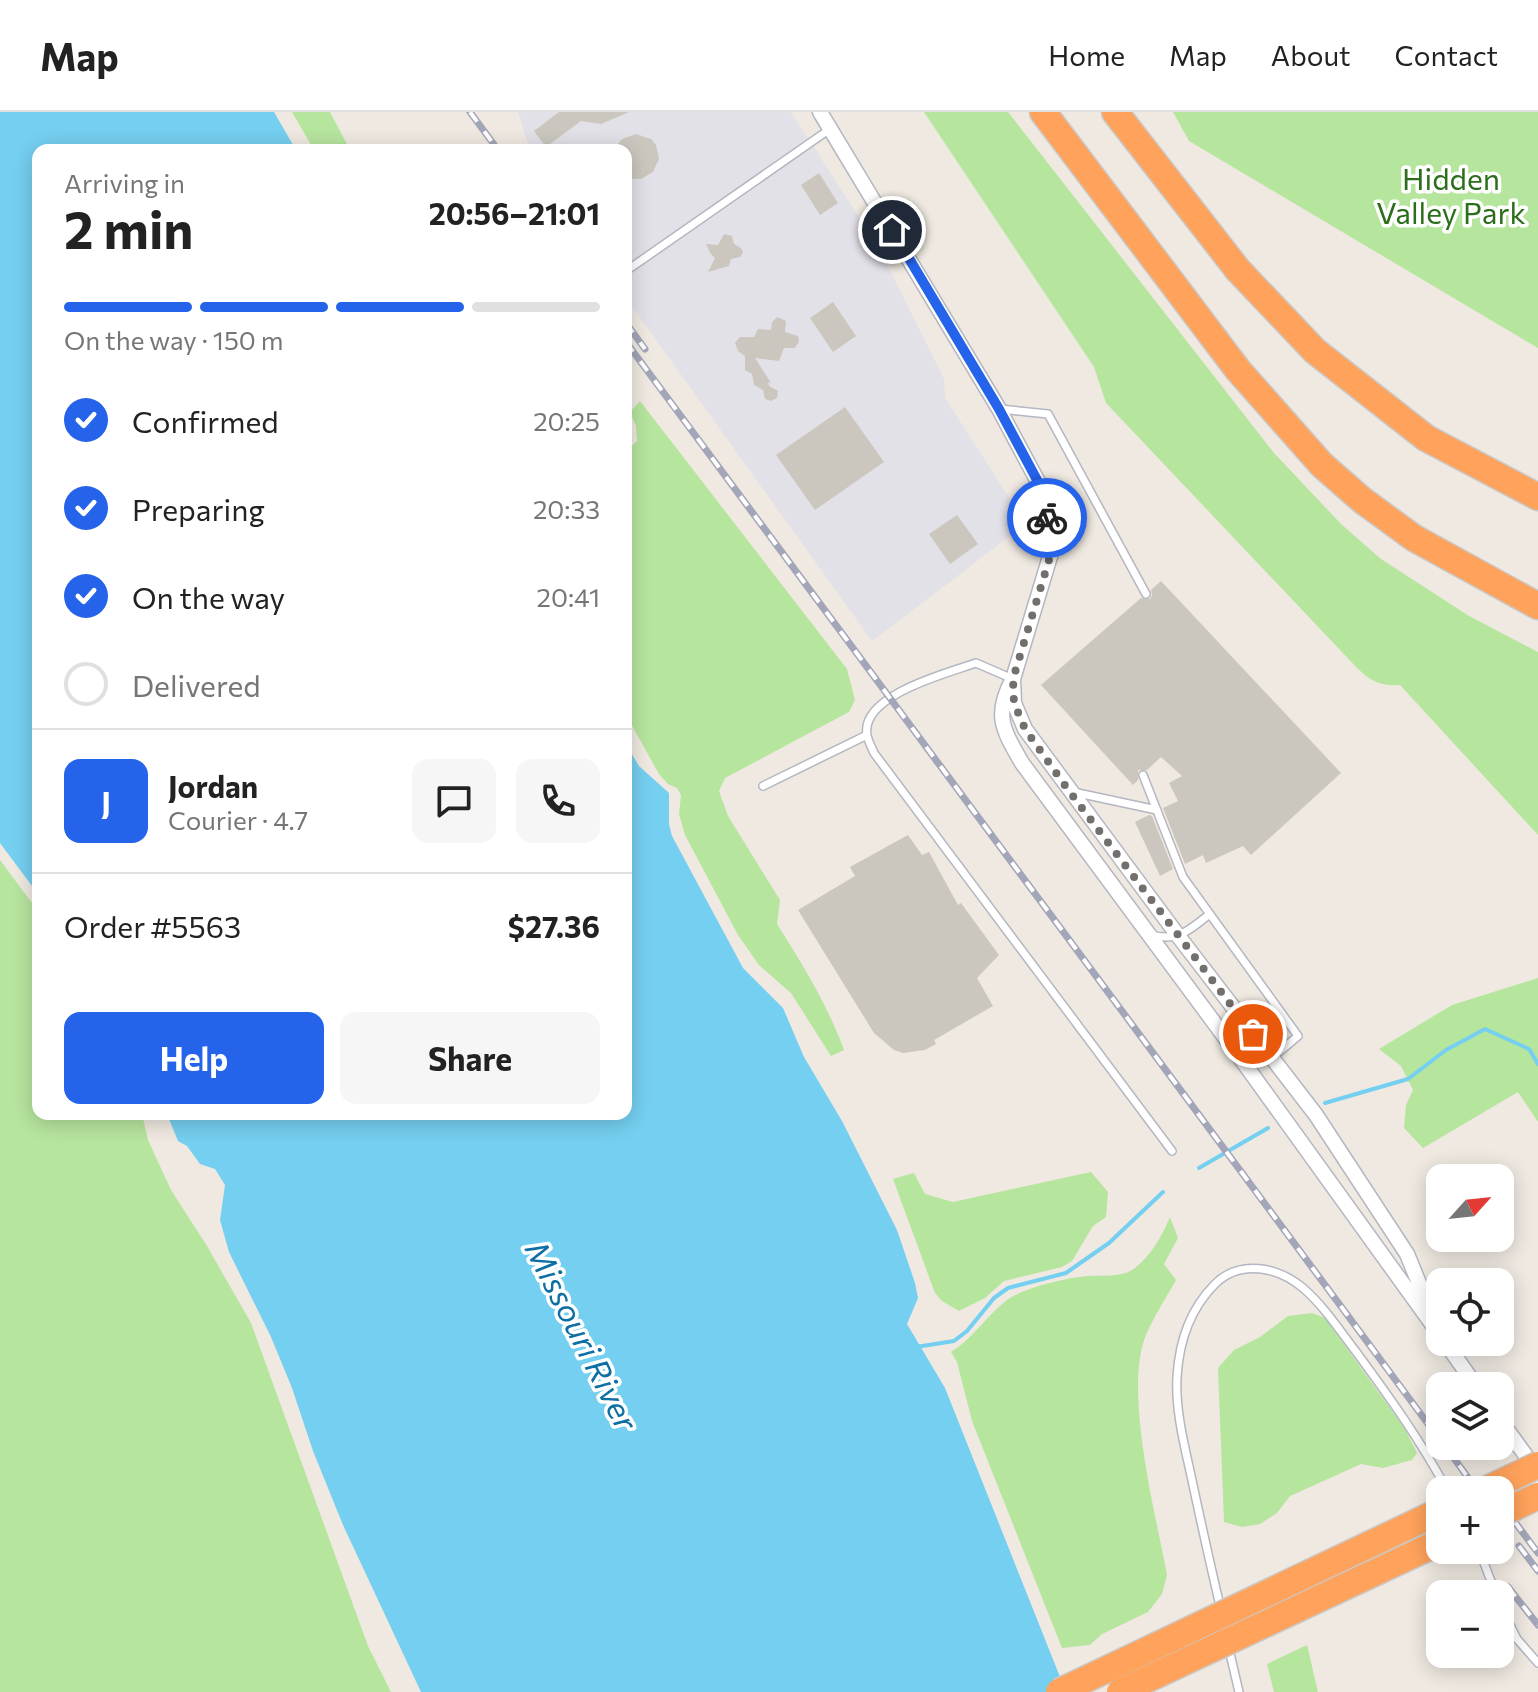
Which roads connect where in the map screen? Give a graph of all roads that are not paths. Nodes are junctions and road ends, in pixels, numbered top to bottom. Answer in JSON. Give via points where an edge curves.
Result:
{"nodes":[{"id":1,"x":820,"y":112,"type":"edge"},
{"id":2,"x":1043,"y":112,"type":"edge"},
{"id":3,"x":1115,"y":112,"type":"edge"},
{"id":4,"x":830,"y":129,"type":"junction"},
{"id":5,"x":632,"y":267,"type":"edge"},
{"id":6,"x":999,"y":409,"type":"junction"},
{"id":7,"x":1538,"y":497,"type":"edge"},
{"id":8,"x":1146,"y":594,"type":"dead end"},
{"id":9,"x":1538,"y":606,"type":"edge"},
{"id":10,"x":1013,"y":679,"type":"junction"},
{"id":11,"x":867,"y":735,"type":"junction"},
{"id":12,"x":1143,"y":775,"type":"dead end"},
{"id":13,"x":763,"y":786,"type":"dead end"},
{"id":14,"x":1069,"y":791,"type":"junction"},
{"id":15,"x":1157,"y":810,"type":"junction"},
{"id":16,"x":1210,"y":914,"type":"junction"},
{"id":17,"x":1149,"y":935,"type":"junction"},
{"id":18,"x":1179,"y":937,"type":"junction"},
{"id":19,"x":1271,"y":1058,"type":"junction"},
{"id":20,"x":1244,"y":1063,"type":"junction"},
{"id":21,"x":1172,"y":1151,"type":"dead end"},
{"id":22,"x":1426,"y":1301,"type":"edge"},
{"id":23,"x":1426,"y":1316,"type":"edge"},
{"id":24,"x":1514,"y":1439,"type":"edge"},
{"id":25,"x":1538,"y":1465,"type":"edge"},
{"id":26,"x":1538,"y":1472,"type":"edge"},
{"id":27,"x":1439,"y":1476,"type":"edge"},
{"id":28,"x":1514,"y":1476,"type":"edge"},
{"id":29,"x":1538,"y":1496,"type":"edge"},
{"id":30,"x":1514,"y":1507,"type":"edge"},
{"id":31,"x":1426,"y":1518,"type":"edge"},
{"id":32,"x":1426,"y":1549,"type":"edge"},
{"id":33,"x":1514,"y":1633,"type":"edge"},
{"id":34,"x":1538,"y":1663,"type":"edge"},
{"id":35,"x":1059,"y":1692,"type":"edge"},
{"id":36,"x":1120,"y":1692,"type":"edge"},
{"id":37,"x":1239,"y":1692,"type":"edge"}],
"edges":[{"from":1,"to":4,"type":"street"},
{"from":2,"to":9,"type":"highway","via":[[1238,370],[1322,465],[1414,538]]},
{"from":3,"to":7,"type":"highway","via":[[1238,270],[1315,351],[1426,438]]},
{"from":4,"to":5,"type":"lane"},
{"from":4,"to":6,"type":"street"},
{"from":6,"to":8,"type":"lane","via":[[1048,414]]},
{"from":6,"to":10,"type":"street","via":[[1044,493],[1052,550]]},
{"from":10,"to":11,"type":"lane","via":[[976,663],[905,688],[868,721]]},
{"from":10,"to":14,"type":"street","via":[[1014,703],[1025,729]]},
{"from":10,"to":17,"type":"street","via":[[1003,697],[1004,731]]},
{"from":11,"to":13,"type":"lane"},
{"from":11,"to":21,"type":"lane","via":[[874,753]]},
{"from":12,"to":15,"type":"lane"},
{"from":14,"to":15,"type":"lane"},
{"from":14,"to":18,"type":"street"},
{"from":15,"to":16,"type":"lane","via":[[1183,877]]},
{"from":16,"to":18,"type":"lane"},
{"from":16,"to":19,"type":"lane","via":[[1298,1036]]},
{"from":17,"to":18,"type":"lane"},
{"from":17,"to":20,"type":"street"},
{"from":18,"to":19,"type":"street"},
{"from":19,"to":20,"type":"lane"},
{"from":19,"to":22,"type":"street","via":[[1316,1115],[1407,1254]]},
{"from":20,"to":23,"type":"street"},
{"from":24,"to":26,"type":"street"},
{"from":25,"to":28,"type":"highway","bridge":true},
{"from":27,"to":37,"type":"lane","via":[[1412,1428],[1329,1315],[1302,1287],[1263,1268],[1249,1267],[1218,1281],[1190,1319],[1177,1379],[1184,1443]]},
{"from":29,"to":30,"type":"highway","bridge":true},
{"from":31,"to":35,"type":"highway","bridge":true},
{"from":32,"to":36,"type":"highway","bridge":true},
{"from":33,"to":34,"type":"lane"}]}
